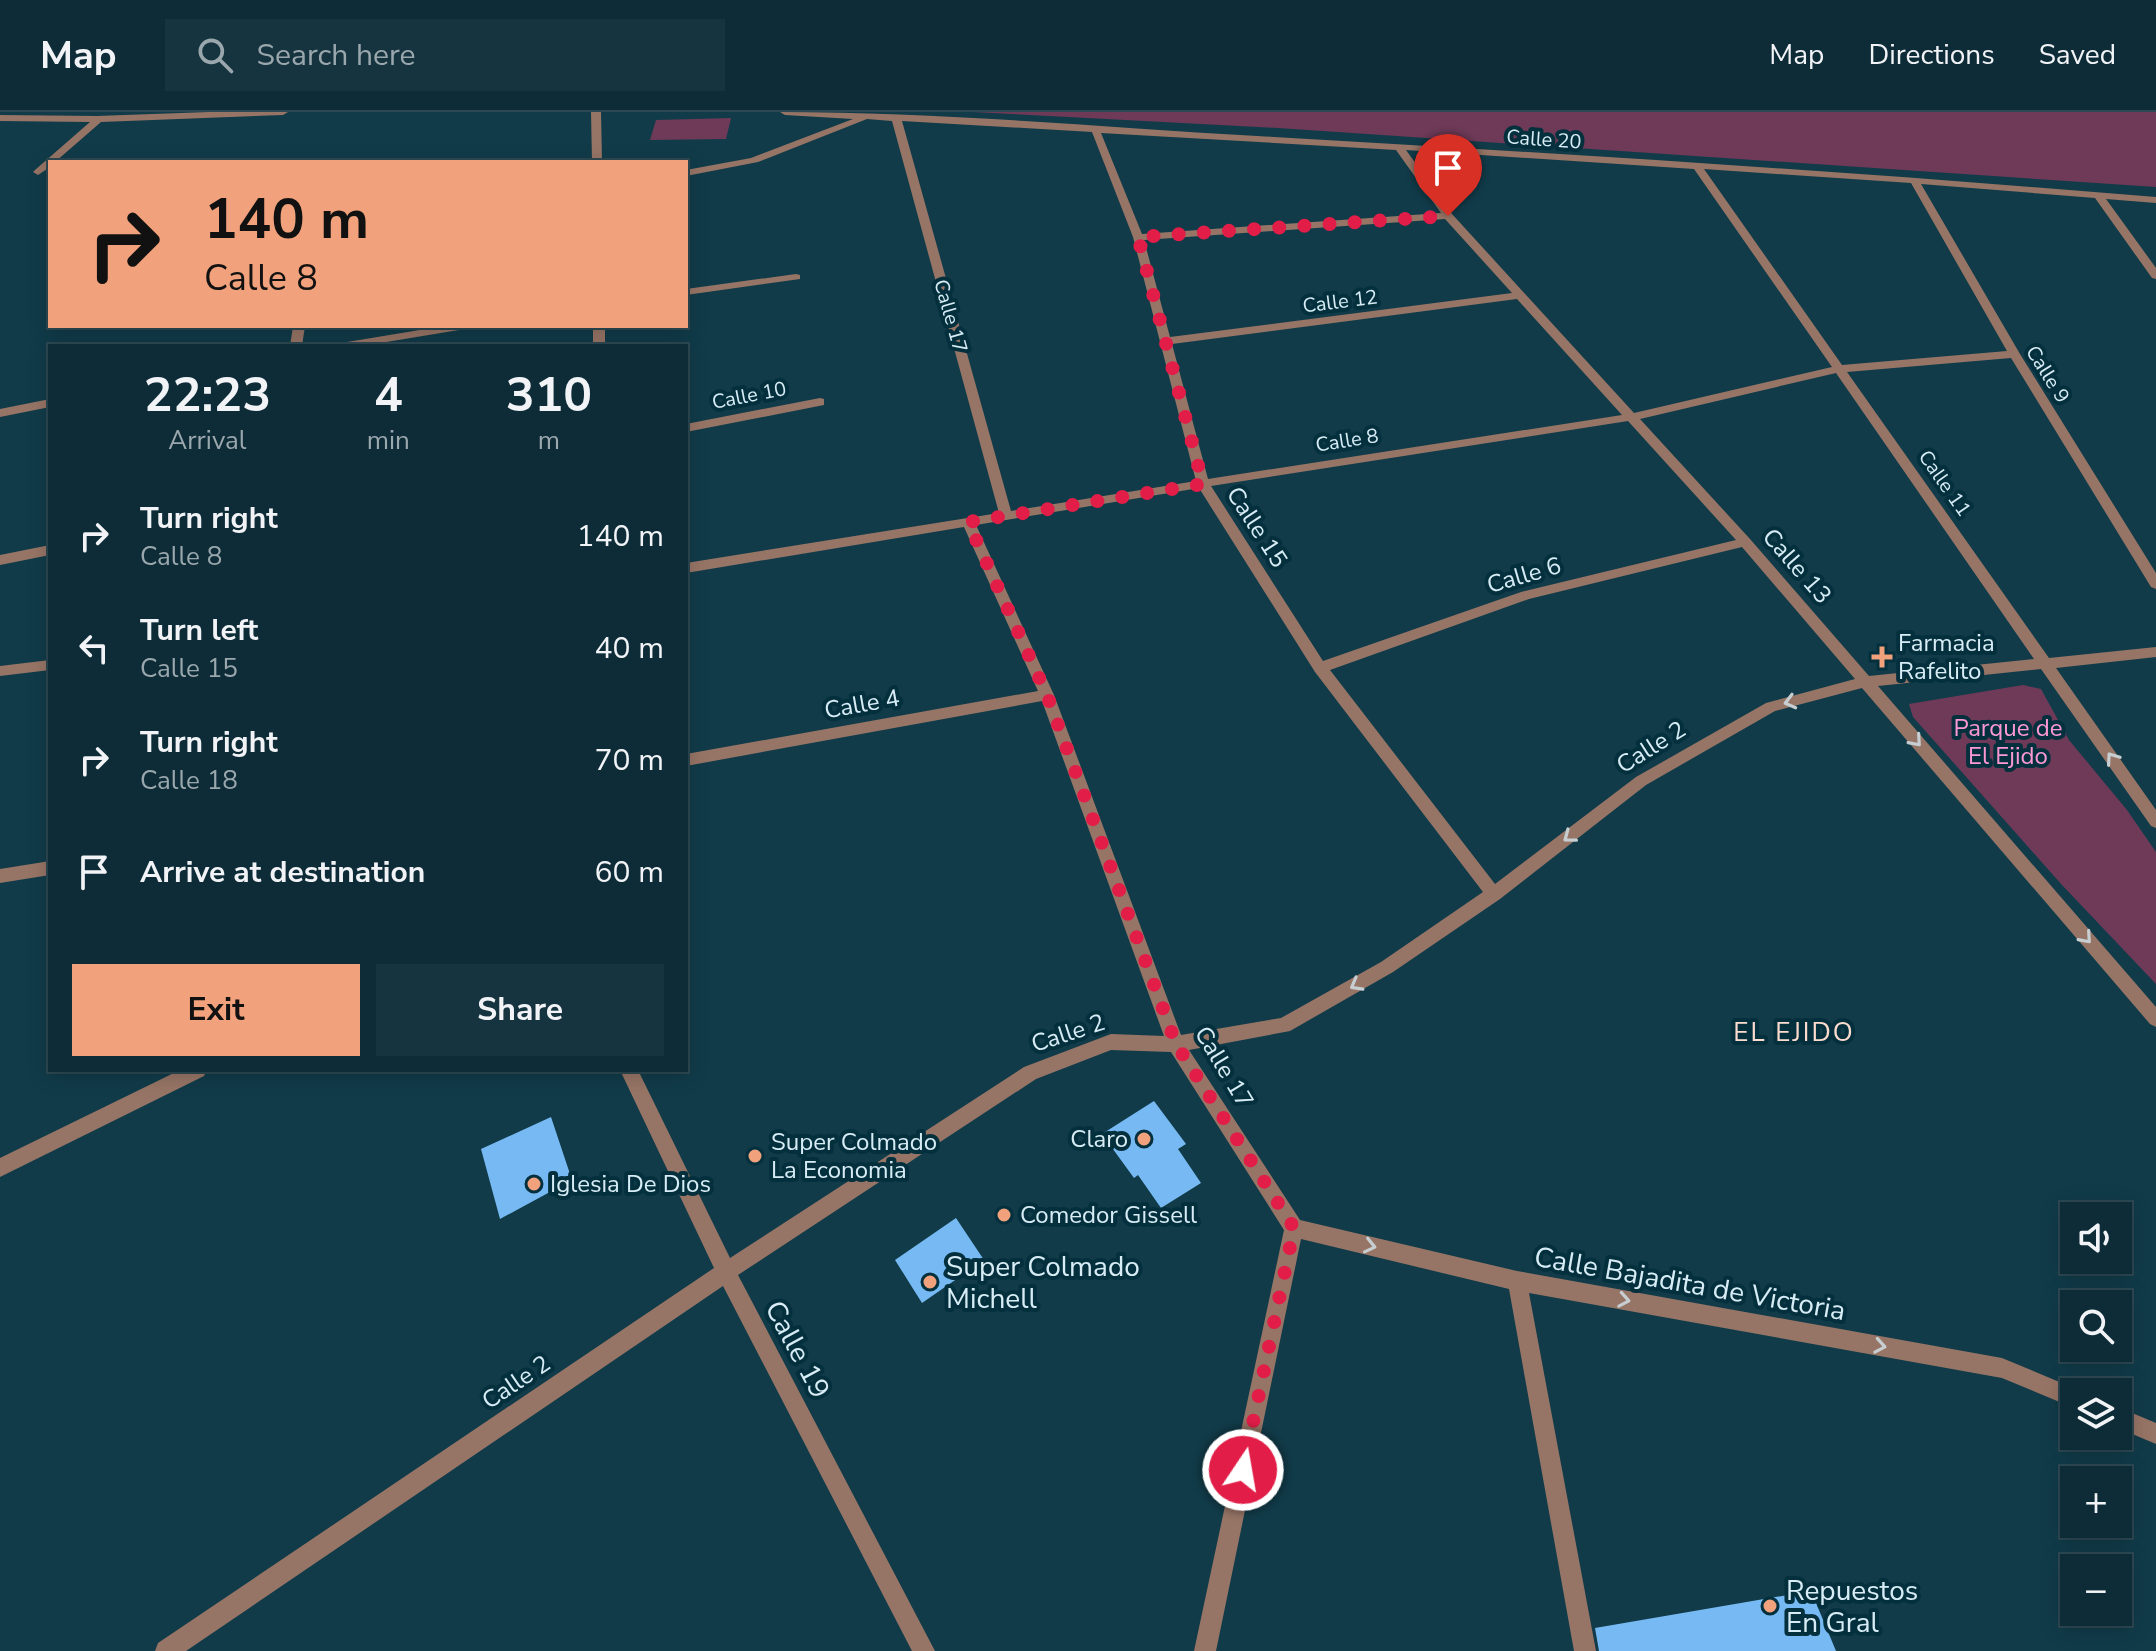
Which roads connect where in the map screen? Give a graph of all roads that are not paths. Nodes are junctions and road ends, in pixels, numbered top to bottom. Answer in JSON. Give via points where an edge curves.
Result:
{"nodes":[{"id":1,"x":283,"y":112,"type":"edge"},
{"id":2,"x":596,"y":112,"type":"edge"},
{"id":3,"x":785,"y":112,"type":"edge"},
{"id":4,"x":102,"y":116,"type":"edge"},
{"id":5,"x":868,"y":116,"type":"junction"},
{"id":6,"x":0,"y":118,"type":"edge"},
{"id":7,"x":896,"y":118,"type":"junction"},
{"id":8,"x":1095,"y":129,"type":"junction"},
{"id":9,"x":1399,"y":147,"type":"junction"},
{"id":10,"x":52,"y":160,"type":"edge"},
{"id":11,"x":597,"y":160,"type":"edge"},
{"id":12,"x":48,"y":163,"type":"edge"},
{"id":13,"x":1698,"y":168,"type":"junction"},
{"id":14,"x":38,"y":172,"type":"dead end"},
{"id":15,"x":688,"y":173,"type":"edge"},
{"id":16,"x":1914,"y":180,"type":"junction"},
{"id":17,"x":2100,"y":198,"type":"junction"},
{"id":18,"x":2156,"y":200,"type":"edge"},
{"id":19,"x":1448,"y":216,"type":"junction"},
{"id":20,"x":1138,"y":237,"type":"junction"},
{"id":21,"x":2156,"y":276,"type":"edge"},
{"id":22,"x":796,"y":277,"type":"dead end"},
{"id":23,"x":688,"y":292,"type":"edge"},
{"id":24,"x":1520,"y":295,"type":"junction"},
{"id":25,"x":453,"y":328,"type":"edge"},
{"id":26,"x":1165,"y":341,"type":"junction"},
{"id":27,"x":353,"y":344,"type":"edge"},
{"id":28,"x":2014,"y":354,"type":"junction"},
{"id":29,"x":1840,"y":369,"type":"junction"},
{"id":30,"x":820,"y":402,"type":"dead end"},
{"id":31,"x":48,"y":403,"type":"edge"},
{"id":32,"x":0,"y":413,"type":"edge"},
{"id":33,"x":1631,"y":417,"type":"junction"},
{"id":34,"x":688,"y":428,"type":"edge"},
{"id":35,"x":1203,"y":484,"type":"junction"},
{"id":36,"x":1006,"y":515,"type":"junction"},
{"id":37,"x":968,"y":522,"type":"junction"},
{"id":38,"x":1745,"y":542,"type":"junction"},
{"id":39,"x":48,"y":550,"type":"edge"},
{"id":40,"x":0,"y":560,"type":"edge"},
{"id":41,"x":688,"y":568,"type":"edge"},
{"id":42,"x":2156,"y":584,"type":"edge"},
{"id":43,"x":2156,"y":652,"type":"edge"},
{"id":44,"x":2046,"y":662,"type":"junction"},
{"id":45,"x":48,"y":665,"type":"edge"},
{"id":46,"x":1320,"y":668,"type":"junction"},
{"id":47,"x":0,"y":671,"type":"edge"},
{"id":48,"x":1865,"y":682,"type":"junction"},
{"id":49,"x":1047,"y":695,"type":"junction"},
{"id":50,"x":688,"y":760,"type":"edge"},
{"id":51,"x":2156,"y":822,"type":"edge"},
{"id":52,"x":48,"y":868,"type":"edge"},
{"id":53,"x":0,"y":876,"type":"edge"},
{"id":54,"x":1494,"y":894,"type":"junction"},
{"id":55,"x":2156,"y":1019,"type":"edge"},
{"id":56,"x":1176,"y":1044,"type":"junction"},
{"id":57,"x":194,"y":1072,"type":"edge"},
{"id":58,"x":630,"y":1072,"type":"edge"},
{"id":59,"x":0,"y":1168,"type":"edge"},
{"id":60,"x":1294,"y":1228,"type":"junction"},
{"id":61,"x":726,"y":1272,"type":"junction"},
{"id":62,"x":1517,"y":1281,"type":"junction"},
{"id":63,"x":2060,"y":1392,"type":"edge"},
{"id":64,"x":2132,"y":1423,"type":"edge"},
{"id":65,"x":2156,"y":1434,"type":"edge"},
{"id":66,"x":166,"y":1651,"type":"edge"},
{"id":67,"x":924,"y":1651,"type":"edge"},
{"id":68,"x":1205,"y":1651,"type":"edge"},
{"id":69,"x":1585,"y":1651,"type":"edge"}],
"edges":[{"from":1,"to":4,"type":"street"},
{"from":2,"to":11,"type":"street"},
{"from":3,"to":5,"type":"street","name":"Calle 20"},
{"from":4,"to":6,"type":"street"},
{"from":4,"to":10,"type":"street"},
{"from":5,"to":7,"type":"street","name":"Calle 20"},
{"from":5,"to":15,"type":"street","via":[[723,170]]},
{"from":7,"to":8,"type":"street","name":"Calle 20"},
{"from":7,"to":36,"type":"street","name":"Calle 17"},
{"from":8,"to":9,"type":"street","name":"Calle 20"},
{"from":8,"to":20,"type":"street","name":"Calle 15"},
{"from":9,"to":13,"type":"street","name":"Calle 20"},
{"from":9,"to":19,"type":"street","name":"Calle 13"},
{"from":12,"to":14,"type":"street"},
{"from":13,"to":16,"type":"street","name":"Calle 20"},
{"from":13,"to":29,"type":"street","name":"Calle 11"},
{"from":16,"to":17,"type":"street","name":"Calle 20"},
{"from":16,"to":28,"type":"street","name":"Calle 9"},
{"from":17,"to":18,"type":"street","name":"Calle 20"},
{"from":17,"to":21,"type":"street"},
{"from":19,"to":20,"type":"street"},
{"from":19,"to":24,"type":"street","name":"Calle 13"},
{"from":20,"to":26,"type":"street","name":"Calle 15"},
{"from":22,"to":23,"type":"street"},
{"from":24,"to":26,"type":"street","name":"Calle 12"},
{"from":24,"to":33,"type":"street","name":"Calle 13"},
{"from":25,"to":27,"type":"street"},
{"from":26,"to":35,"type":"street","name":"Calle 15"},
{"from":28,"to":29,"type":"street","name":"Calle 8"},
{"from":28,"to":42,"type":"street","name":"Calle 9"},
{"from":29,"to":33,"type":"street","name":"Calle 8"},
{"from":29,"to":44,"type":"street","name":"Calle 11"},
{"from":30,"to":34,"type":"street","name":"Calle 10"},
{"from":31,"to":32,"type":"street"},
{"from":33,"to":35,"type":"street","name":"Calle 8"},
{"from":33,"to":38,"type":"street","name":"Calle 13"},
{"from":35,"to":36,"type":"street","name":"Calle 8"},
{"from":35,"to":46,"type":"street","name":"Calle 15"},
{"from":36,"to":37,"type":"street","name":"Calle 8"},
{"from":37,"to":41,"type":"street","name":"Calle 8"},
{"from":37,"to":49,"type":"street","name":"Calle 17"},
{"from":38,"to":46,"type":"street","name":"Calle 6","via":[[1526,595]]},
{"from":38,"to":48,"type":"street","name":"Calle 13"},
{"from":39,"to":40,"type":"street"},
{"from":43,"to":44,"type":"street","name":"Calle 2"},
{"from":44,"to":48,"type":"street","name":"Calle 2"},
{"from":51,"to":44,"type":"street","name":"Calle 11","one_way":true},
{"from":45,"to":47,"type":"street"},
{"from":46,"to":54,"type":"street","name":"Calle 15"},
{"from":48,"to":54,"type":"street","name":"Calle 2","one_way":true,"via":[[1771,707],[1693,751],[1641,781]]},
{"from":48,"to":55,"type":"street","name":"Calle 13","one_way":true},
{"from":49,"to":50,"type":"street","name":"Calle 4"},
{"from":49,"to":56,"type":"street","name":"Calle 17"},
{"from":52,"to":53,"type":"street"},
{"from":54,"to":56,"type":"street","name":"Calle 2","one_way":true,"via":[[1387,967],[1284,1025]]},
{"from":56,"to":60,"type":"street","name":"Calle 17"},
{"from":56,"to":61,"type":"street","name":"Calle 2","via":[[1111,1042],[1030,1073]]},
{"from":57,"to":59,"type":"street"},
{"from":58,"to":61,"type":"street","name":"Calle 19"},
{"from":60,"to":62,"type":"street","name":"Calle Bajadita de Victoria","one_way":true},
{"from":60,"to":68,"type":"street"},
{"from":61,"to":66,"type":"street","name":"Calle 2"},
{"from":61,"to":67,"type":"street","name":"Calle 19"},
{"from":62,"to":63,"type":"street","name":"Calle Bajadita de Victoria","one_way":true,"via":[[2002,1368]]},
{"from":62,"to":69,"type":"street"},
{"from":64,"to":65,"type":"street"}]}
